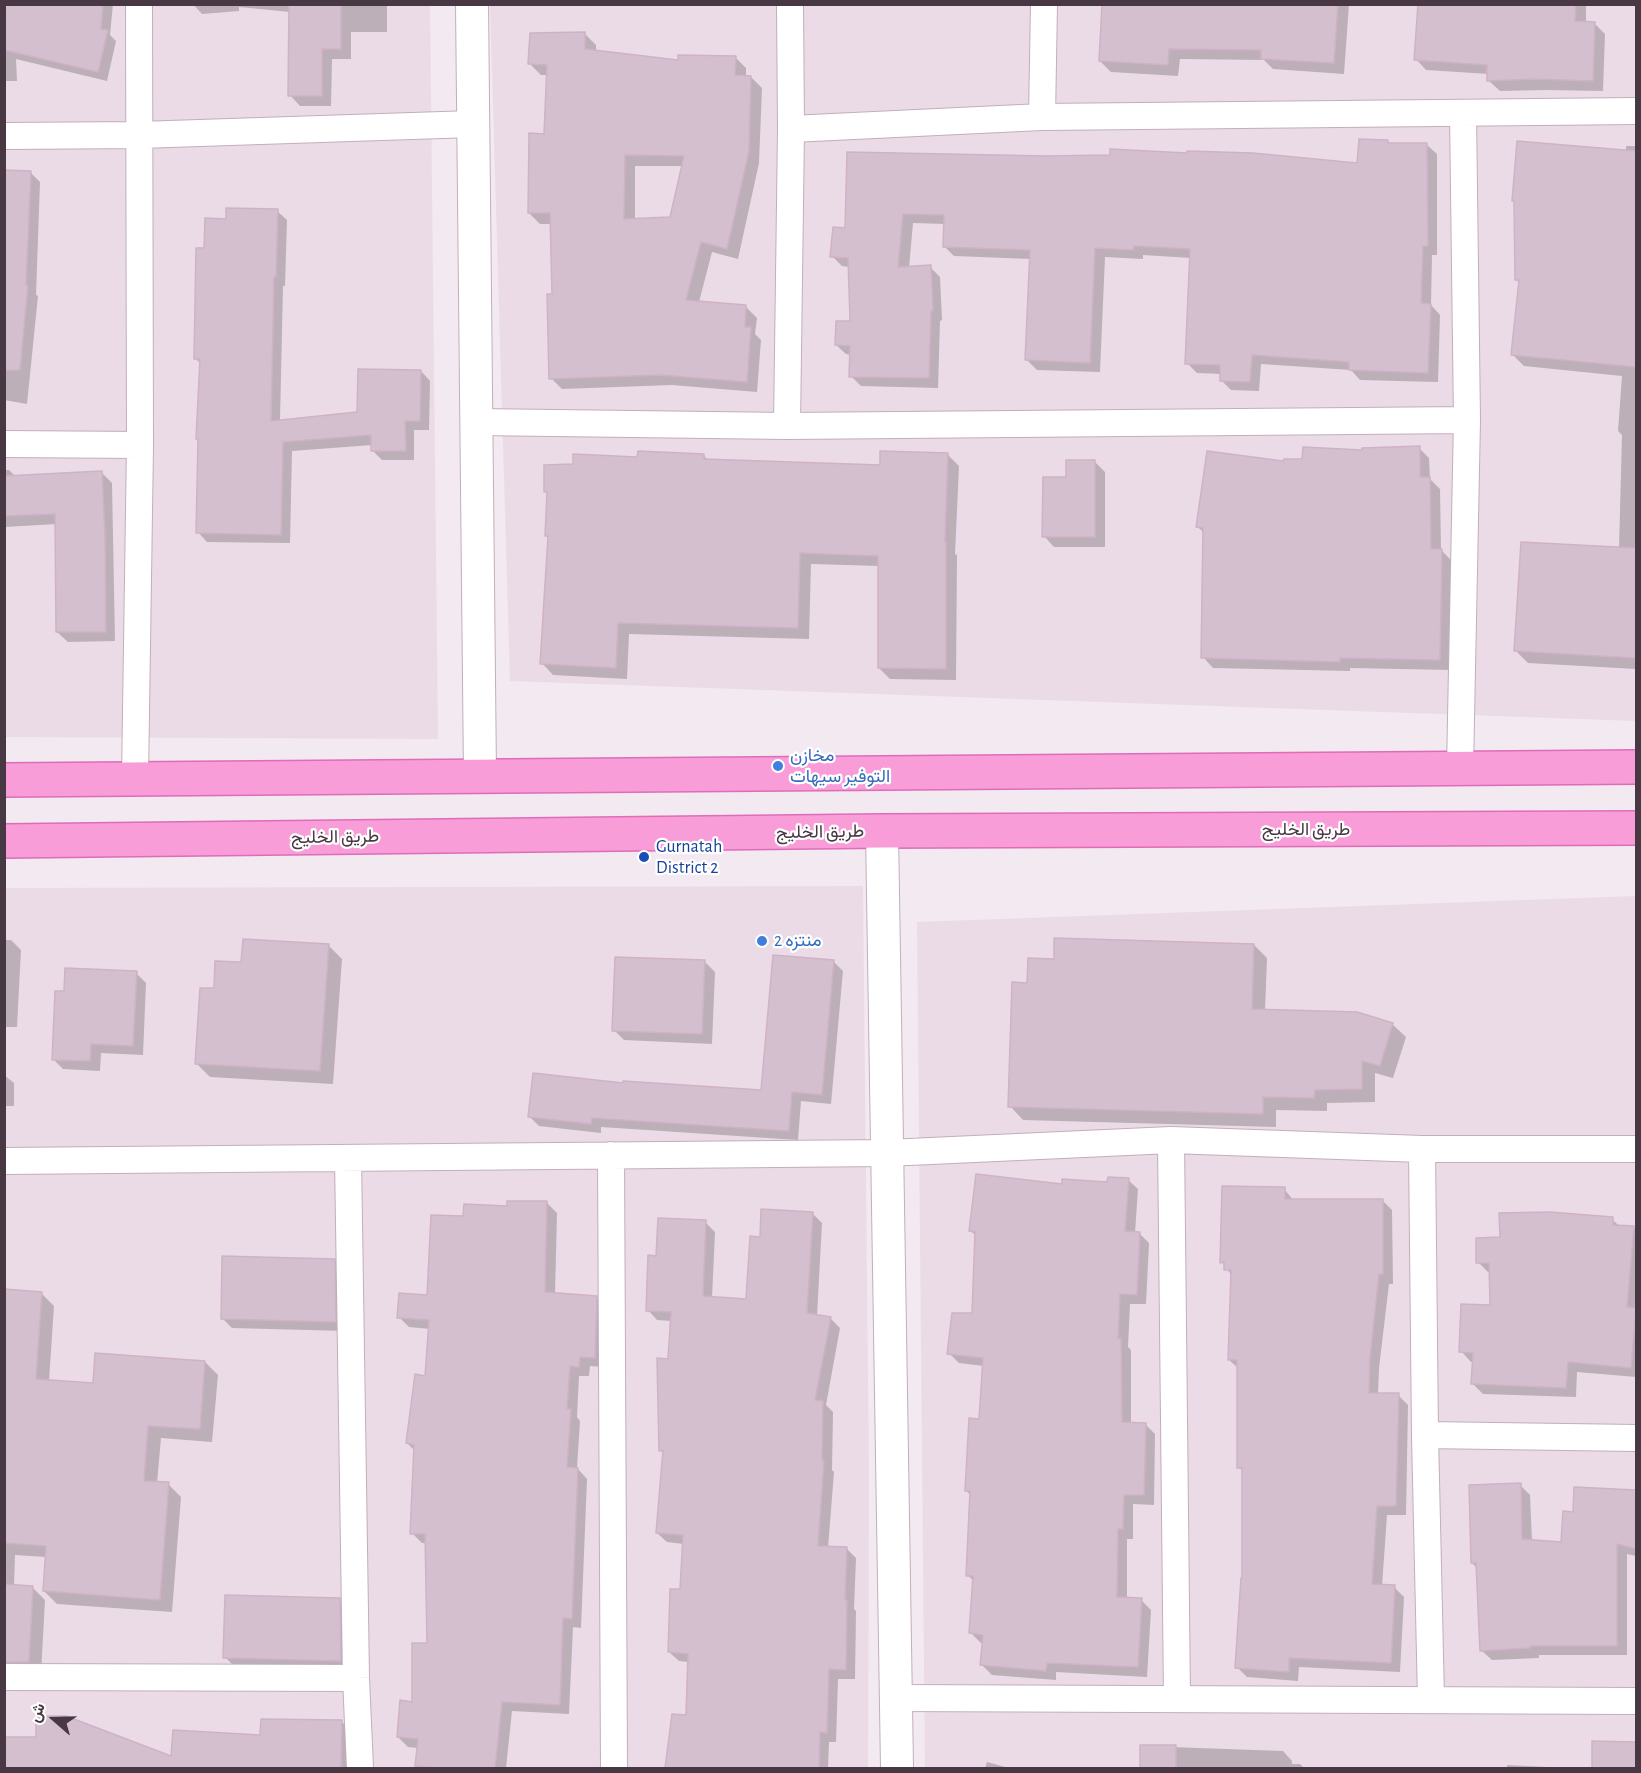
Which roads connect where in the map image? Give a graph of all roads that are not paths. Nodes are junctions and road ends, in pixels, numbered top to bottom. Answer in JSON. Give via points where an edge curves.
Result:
{"nodes":[{"id":1,"x":139,"y":4,"type":"edge"},
{"id":2,"x":472,"y":4,"type":"edge"},
{"id":3,"x":790,"y":4,"type":"edge"},
{"id":4,"x":1044,"y":4,"type":"edge"},
{"id":5,"x":1636,"y":111,"type":"edge"},
{"id":6,"x":1463,"y":113,"type":"junction"},
{"id":7,"x":1042,"y":117,"type":"junction"},
{"id":8,"x":473,"y":124,"type":"junction"},
{"id":9,"x":791,"y":129,"type":"junction"},
{"id":10,"x":139,"y":135,"type":"junction"},
{"id":11,"x":4,"y":136,"type":"edge"},
{"id":12,"x":1467,"y":420,"type":"junction"},
{"id":13,"x":477,"y":422,"type":"junction"},
{"id":14,"x":788,"y":426,"type":"junction"},
{"id":15,"x":4,"y":444,"type":"edge"},
{"id":16,"x":140,"y":445,"type":"junction"},
{"id":17,"x":1636,"y":767,"type":"edge"},
{"id":18,"x":1460,"y":768,"type":"junction"},
{"id":19,"x":480,"y":776,"type":"junction"},
{"id":20,"x":135,"y":779,"type":"junction"},
{"id":21,"x":4,"y":780,"type":"edge"},
{"id":22,"x":1636,"y":828,"type":"edge"},
{"id":23,"x":882,"y":831,"type":"junction"},
{"id":24,"x":4,"y":841,"type":"edge"},
{"id":25,"x":1171,"y":1140,"type":"junction"},
{"id":26,"x":1422,"y":1149,"type":"junction"},
{"id":27,"x":1636,"y":1149,"type":"edge"},
{"id":28,"x":887,"y":1153,"type":"junction"},
{"id":29,"x":611,"y":1155,"type":"junction"},
{"id":30,"x":348,"y":1158,"type":"junction"},
{"id":31,"x":4,"y":1161,"type":"edge"},
{"id":32,"x":1425,"y":1435,"type":"junction"},
{"id":33,"x":1636,"y":1438,"type":"edge"},
{"id":34,"x":4,"y":1677,"type":"edge"},
{"id":35,"x":356,"y":1678,"type":"junction"},
{"id":36,"x":896,"y":1698,"type":"junction"},
{"id":37,"x":1177,"y":1699,"type":"junction"},
{"id":38,"x":1431,"y":1700,"type":"junction"},
{"id":39,"x":1636,"y":1701,"type":"edge"},
{"id":40,"x":360,"y":1768,"type":"edge"},
{"id":41,"x":614,"y":1768,"type":"edge"},
{"id":42,"x":897,"y":1768,"type":"edge"}],
"edges":[{"from":1,"to":10,"type":"street"},
{"from":2,"to":8,"type":"street"},
{"from":3,"to":9,"type":"street"},
{"from":4,"to":7,"type":"street"},
{"from":5,"to":6,"type":"street"},
{"from":6,"to":7,"type":"street"},
{"from":6,"to":12,"type":"street"},
{"from":7,"to":9,"type":"street"},
{"from":8,"to":10,"type":"street"},
{"from":8,"to":13,"type":"street"},
{"from":9,"to":14,"type":"street"},
{"from":10,"to":11,"type":"street"},
{"from":10,"to":16,"type":"street"},
{"from":12,"to":14,"type":"street"},
{"from":12,"to":18,"type":"street"},
{"from":13,"to":14,"type":"street"},
{"from":13,"to":19,"type":"street"},
{"from":15,"to":16,"type":"street"},
{"from":16,"to":20,"type":"street"},
{"from":17,"to":18,"type":"main road"},
{"from":18,"to":19,"type":"main road"},
{"from":19,"to":20,"type":"main road"},
{"from":20,"to":21,"type":"main road"},
{"from":22,"to":23,"type":"main road","name":"طريق الخليج"},
{"from":23,"to":24,"type":"main road","name":"طريق الخليج"},
{"from":23,"to":28,"type":"street"},
{"from":25,"to":26,"type":"street"},
{"from":25,"to":28,"type":"street"},
{"from":25,"to":37,"type":"street"},
{"from":26,"to":27,"type":"street"},
{"from":26,"to":32,"type":"street"},
{"from":28,"to":29,"type":"street"},
{"from":28,"to":36,"type":"street"},
{"from":29,"to":30,"type":"street"},
{"from":29,"to":41,"type":"street"},
{"from":30,"to":31,"type":"street"},
{"from":30,"to":35,"type":"street"},
{"from":32,"to":33,"type":"street"},
{"from":32,"to":38,"type":"street"},
{"from":34,"to":35,"type":"street"},
{"from":35,"to":40,"type":"street"},
{"from":36,"to":37,"type":"street"},
{"from":36,"to":42,"type":"street"},
{"from":37,"to":38,"type":"street"},
{"from":38,"to":39,"type":"street"}]}
